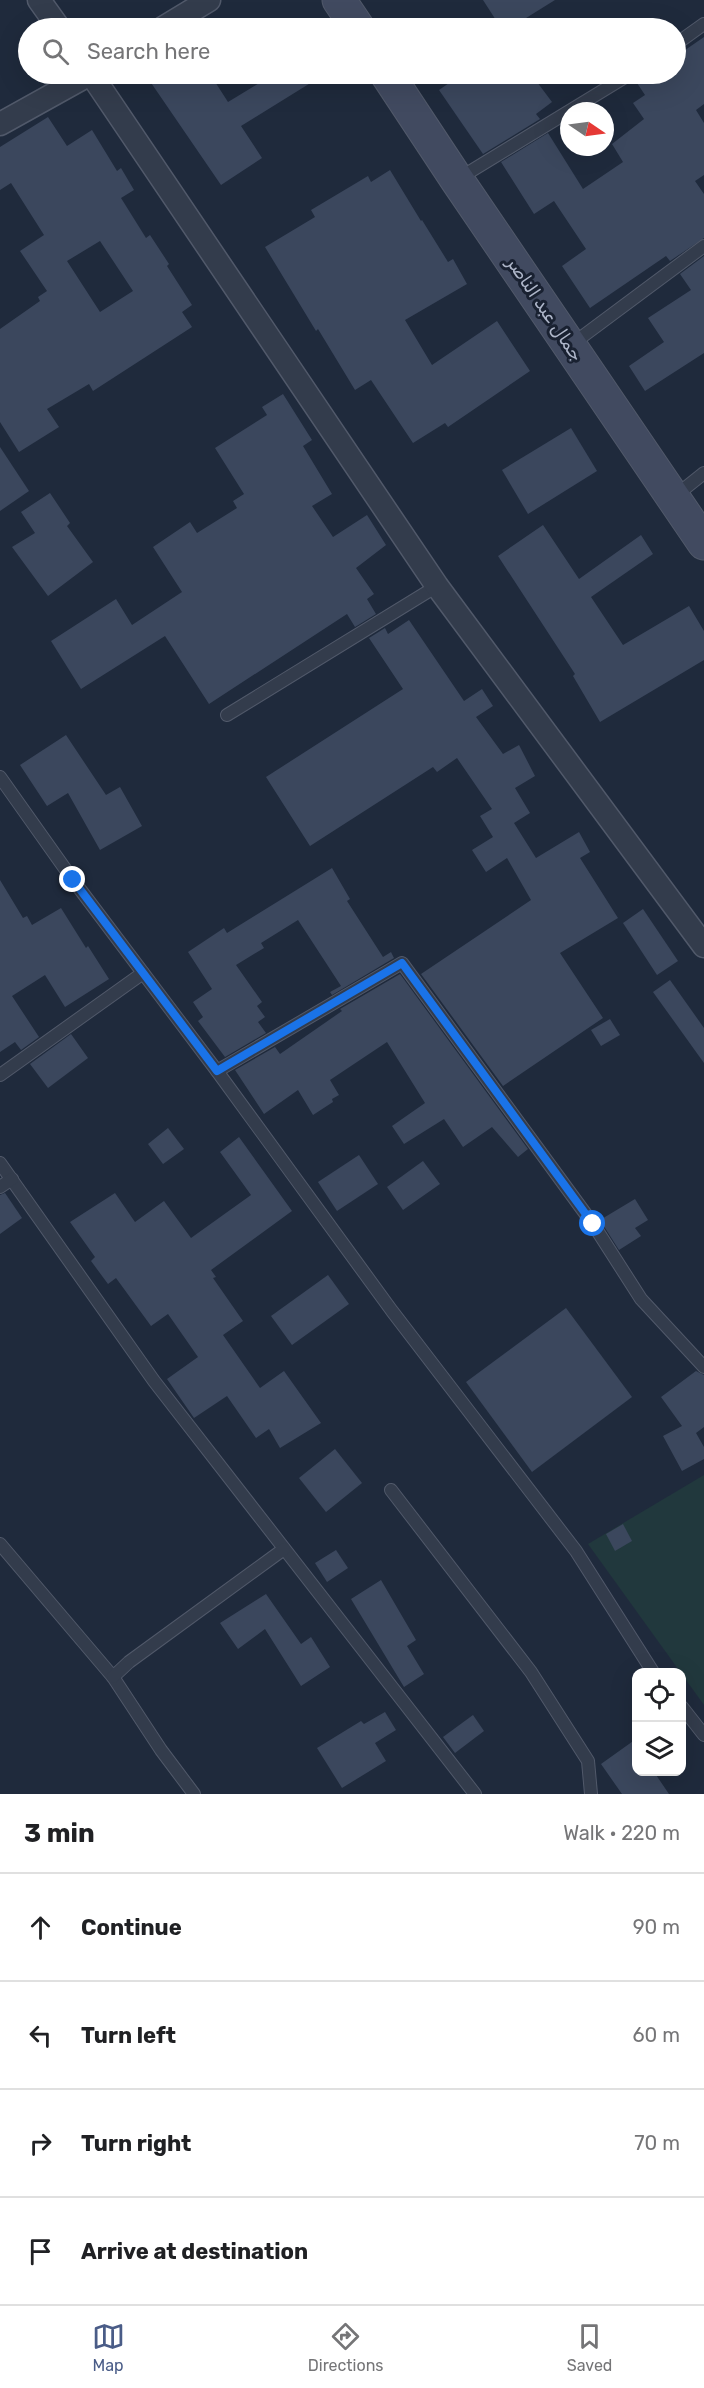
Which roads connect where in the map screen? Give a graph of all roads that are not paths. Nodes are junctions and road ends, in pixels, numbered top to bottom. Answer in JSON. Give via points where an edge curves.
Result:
{"nodes":[{"id":1,"x":39,"y":0,"type":"edge"},
{"id":2,"x":209,"y":0,"type":"edge"},
{"id":3,"x":339,"y":0,"type":"edge"},
{"id":4,"x":52,"y":18,"type":"edge"},
{"id":5,"x":179,"y":18,"type":"edge"},
{"id":6,"x":351,"y":18,"type":"edge"},
{"id":7,"x":704,"y":24,"type":"edge"},
{"id":8,"x":686,"y":36,"type":"edge"},
{"id":9,"x":73,"y":84,"type":"edge"},
{"id":10,"x":98,"y":84,"type":"edge"},
{"id":11,"x":394,"y":84,"type":"edge"},
{"id":12,"x":614,"y":84,"type":"edge"},
{"id":13,"x":0,"y":124,"type":"edge"},
{"id":14,"x":457,"y":180,"type":"junction"},
{"id":15,"x":704,"y":246,"type":"edge"},
{"id":16,"x":570,"y":346,"type":"junction"},
{"id":17,"x":704,"y":473,"type":"edge"},
{"id":18,"x":673,"y":498,"type":"junction"},
{"id":19,"x":704,"y":543,"type":"edge"},
{"id":20,"x":437,"y":586,"type":"junction"},
{"id":21,"x":227,"y":715,"type":"dead end"},
{"id":22,"x":0,"y":777,"type":"edge"},
{"id":23,"x":704,"y":946,"type":"edge"},
{"id":24,"x":143,"y":974,"type":"junction"},
{"id":25,"x":217,"y":1071,"type":"junction"},
{"id":26,"x":0,"y":1075,"type":"edge"},
{"id":27,"x":0,"y":1162,"type":"edge"},
{"id":28,"x":12,"y":1179,"type":"junction"},
{"id":29,"x":0,"y":1187,"type":"edge"},
{"id":30,"x":704,"y":1367,"type":"edge"},
{"id":31,"x":391,"y":1490,"type":"dead end"},
{"id":32,"x":0,"y":1544,"type":"edge"},
{"id":33,"x":284,"y":1549,"type":"junction"},
{"id":34,"x":650,"y":1668,"type":"edge"},
{"id":35,"x":113,"y":1677,"type":"junction"},
{"id":36,"x":686,"y":1713,"type":"edge"},
{"id":37,"x":704,"y":1735,"type":"edge"},
{"id":38,"x":194,"y":1794,"type":"edge"},
{"id":39,"x":475,"y":1794,"type":"edge"},
{"id":40,"x":591,"y":1794,"type":"edge"}],
"edges":[{"from":1,"to":4,"type":"street"},
{"from":2,"to":5,"type":"street"},
{"from":3,"to":6,"type":"main road"},
{"from":7,"to":8,"type":"lane"},
{"from":9,"to":13,"type":"street"},
{"from":10,"to":20,"type":"street"},
{"from":11,"to":14,"type":"main road","name":"جمال عبد الناصر"},
{"from":12,"to":14,"type":"lane"},
{"from":14,"to":16,"type":"main road","name":"جمال عبد الناصر"},
{"from":15,"to":16,"type":"lane"},
{"from":16,"to":18,"type":"main road","name":"جمال عبد الناصر"},
{"from":17,"to":18,"type":"lane"},
{"from":18,"to":19,"type":"main road","name":"جمال عبد الناصر"},
{"from":20,"to":21,"type":"lane"},
{"from":20,"to":23,"type":"street"},
{"from":22,"to":24,"type":"lane"},
{"from":24,"to":25,"type":"lane"},
{"from":24,"to":26,"type":"lane"},
{"from":25,"to":30,"type":"lane","via":[[402,963],[593,1224],[641,1299]]},
{"from":25,"to":34,"type":"lane","via":[[392,1311],[576,1551]]},
{"from":27,"to":28,"type":"lane"},
{"from":28,"to":29,"type":"lane"},
{"from":28,"to":33,"type":"lane","via":[[154,1381]]},
{"from":31,"to":40,"type":"lane","via":[[531,1672],[588,1761]]},
{"from":32,"to":35,"type":"lane"},
{"from":33,"to":35,"type":"lane"},
{"from":33,"to":39,"type":"lane"},
{"from":35,"to":38,"type":"lane"},
{"from":36,"to":37,"type":"lane"}]}
